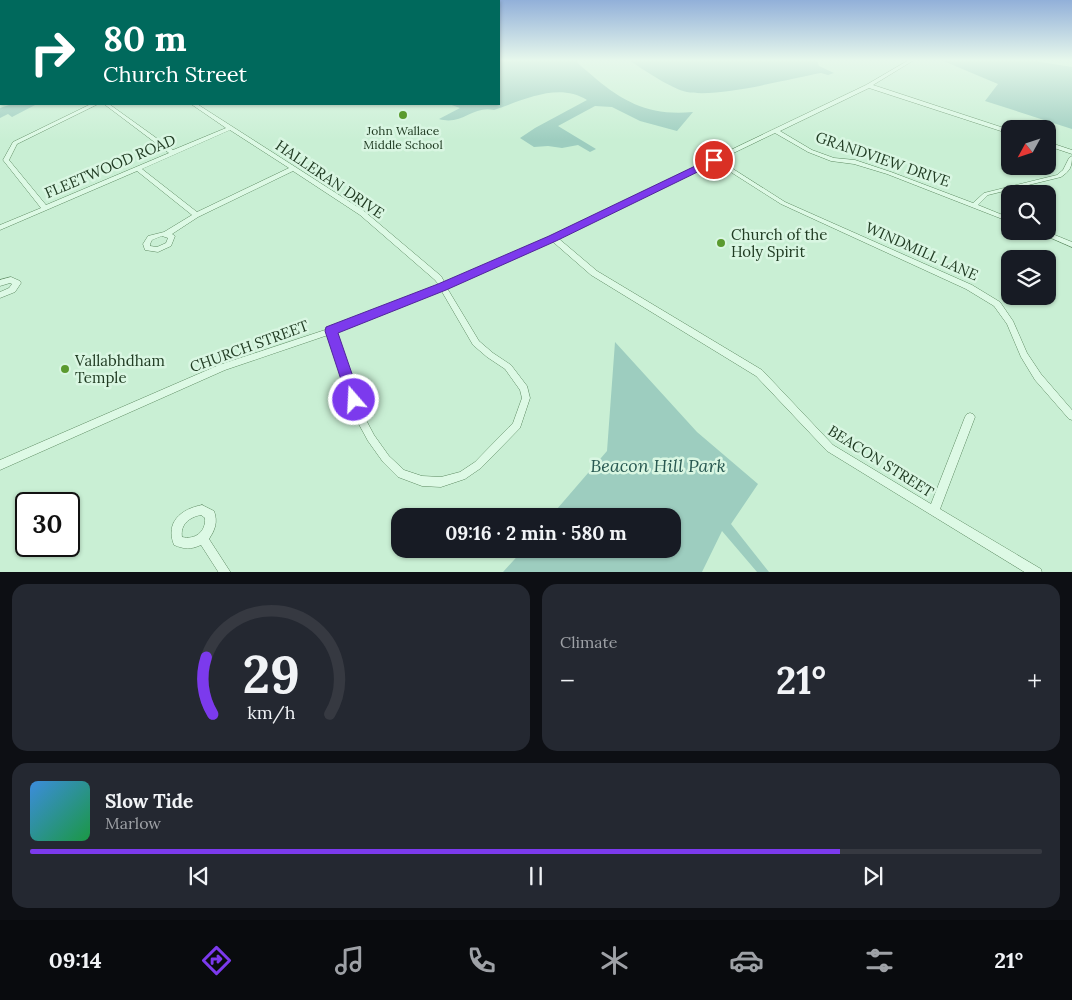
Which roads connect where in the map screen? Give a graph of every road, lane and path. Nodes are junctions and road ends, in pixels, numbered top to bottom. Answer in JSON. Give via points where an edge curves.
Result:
{"nodes":[{"id":1,"x":868,"y":87,"type":"edge"},
{"id":2,"x":871,"y":87,"type":"edge"},
{"id":3,"x":93,"y":105,"type":"edge"},
{"id":4,"x":107,"y":105,"type":"edge"},
{"id":5,"x":196,"y":105,"type":"edge"},
{"id":6,"x":230,"y":128,"type":"junction"},
{"id":7,"x":1001,"y":129,"type":"edge"},
{"id":8,"x":776,"y":131,"type":"junction"},
{"id":9,"x":1056,"y":147,"type":"edge"},
{"id":10,"x":1072,"y":152,"type":"edge"},
{"id":11,"x":173,"y":153,"type":"junction"},
{"id":12,"x":1072,"y":158,"type":"edge"},
{"id":13,"x":714,"y":160,"type":"junction"},
{"id":14,"x":137,"y":168,"type":"junction"},
{"id":15,"x":294,"y":169,"type":"junction"},
{"id":16,"x":974,"y":206,"type":"junction"},
{"id":17,"x":45,"y":208,"type":"junction"},
{"id":18,"x":196,"y":216,"type":"junction"},
{"id":19,"x":1001,"y":216,"type":"edge"},
{"id":20,"x":0,"y":228,"type":"edge"},
{"id":21,"x":166,"y":234,"type":"dead end"},
{"id":22,"x":553,"y":238,"type":"junction"},
{"id":23,"x":1056,"y":238,"type":"edge"},
{"id":24,"x":1072,"y":245,"type":"edge"},
{"id":25,"x":0,"y":283,"type":"edge"},
{"id":26,"x":442,"y":287,"type":"junction"},
{"id":27,"x":0,"y":295,"type":"edge"},
{"id":28,"x":331,"y":331,"type":"junction"},
{"id":29,"x":1072,"y":416,"type":"edge"},
{"id":30,"x":970,"y":417,"type":"dead end"},
{"id":31,"x":0,"y":465,"type":"edge"},
{"id":32,"x":934,"y":510,"type":"junction"},
{"id":33,"x":202,"y":538,"type":"dead end"},
{"id":34,"x":226,"y":572,"type":"edge"},
{"id":35,"x":1037,"y":572,"type":"edge"}],
"edges":[{"from":1,"to":8,"type":"street","name":"CHURCH STREET"},
{"from":2,"to":7,"type":"street"},
{"from":3,"to":17,"type":"street","via":[[15,143],[6,160]]},
{"from":4,"to":11,"type":"street"},
{"from":5,"to":6,"type":"street","name":"HALLERAN DRIVE"},
{"from":6,"to":11,"type":"street","name":"FLEETWOOD ROAD"},
{"from":6,"to":15,"type":"street","name":"HALLERAN DRIVE"},
{"from":8,"to":13,"type":"street","name":"CHURCH STREET"},
{"from":8,"to":16,"type":"street","name":"GRANDVIEW DRIVE","via":[[833,160],[855,162],[889,173]]},
{"from":9,"to":10,"type":"street"},
{"from":11,"to":14,"type":"street","name":"FLEETWOOD ROAD"},
{"from":12,"to":16,"type":"street","via":[[1066,171],[1059,176],[986,194]]},
{"from":13,"to":22,"type":"street","name":"CHURCH STREET"},
{"from":13,"to":29,"type":"street","name":"WINDMILL LANE","via":[[783,202],[969,287],[997,304],[1038,377]]},
{"from":14,"to":17,"type":"street","name":"FLEETWOOD ROAD"},
{"from":14,"to":18,"type":"street"},
{"from":15,"to":18,"type":"street"},
{"from":15,"to":26,"type":"street","name":"HALLERAN DRIVE","via":[[362,213],[438,278]]},
{"from":16,"to":19,"type":"street","name":"GRANDVIEW DRIVE"},
{"from":17,"to":20,"type":"street","name":"FLEETWOOD ROAD"},
{"from":18,"to":21,"type":"street"},
{"from":22,"to":26,"type":"street","name":"CHURCH STREET"},
{"from":22,"to":32,"type":"street","name":"BEACON STREET","via":[[581,264],[758,373],[830,448]]},
{"from":23,"to":24,"type":"street"},
{"from":25,"to":27,"type":"street","via":[[11,280],[17,283],[12,290]]},
{"from":26,"to":28,"type":"street","name":"CHURCH STREET"},
{"from":26,"to":28,"type":"street","name":"HALLERAN DRIVE","via":[[476,342],[508,366],[524,389],[526,398],[517,425],[478,465],[462,476],[441,482],[422,481],[401,474],[386,459],[360,417]]},
{"from":28,"to":31,"type":"street","name":"CHURCH STREET","via":[[222,367]]},
{"from":30,"to":32,"type":"street"},
{"from":32,"to":35,"type":"street","name":"BEACON STREET"},
{"from":33,"to":34,"type":"street"}]}
